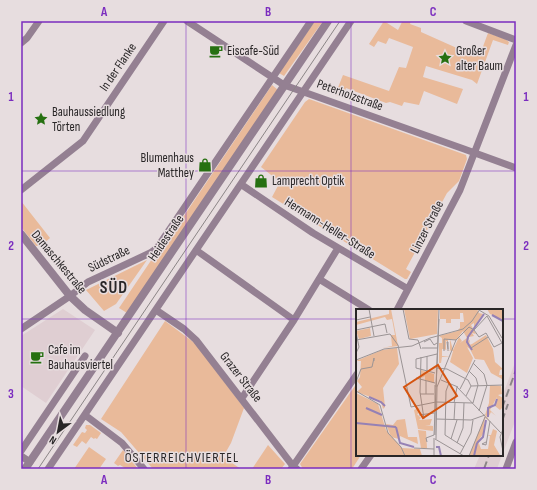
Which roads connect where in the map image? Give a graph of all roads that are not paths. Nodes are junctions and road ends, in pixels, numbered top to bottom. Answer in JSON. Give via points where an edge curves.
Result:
{"nodes":[{"id":1,"x":39,"y":21,"type":"edge"},
{"id":2,"x":164,"y":21,"type":"edge"},
{"id":3,"x":187,"y":21,"type":"edge"},
{"id":4,"x":311,"y":21,"type":"edge"},
{"id":5,"x":328,"y":21,"type":"edge"},
{"id":6,"x":352,"y":21,"type":"edge"},
{"id":7,"x":466,"y":21,"type":"edge"},
{"id":8,"x":516,"y":40,"type":"edge"},
{"id":9,"x":21,"y":43,"type":"edge"},
{"id":10,"x":516,"y":45,"type":"edge"},
{"id":11,"x":272,"y":78,"type":"junction"},
{"id":12,"x":284,"y":85,"type":"junction"},
{"id":13,"x":304,"y":92,"type":"junction"},
{"id":14,"x":475,"y":153,"type":"junction"},
{"id":15,"x":516,"y":168,"type":"edge"},
{"id":16,"x":242,"y":185,"type":"junction"},
{"id":17,"x":21,"y":190,"type":"edge"},
{"id":18,"x":21,"y":234,"type":"edge"},
{"id":19,"x":338,"y":248,"type":"junction"},
{"id":20,"x":196,"y":250,"type":"junction"},
{"id":21,"x":150,"y":252,"type":"joint"},
{"id":22,"x":319,"y":279,"type":"junction"},
{"id":23,"x":408,"y":289,"type":"junction"},
{"id":24,"x":70,"y":296,"type":"junction"},
{"id":25,"x":367,"y":309,"type":"edge"},
{"id":26,"x":398,"y":309,"type":"edge"},
{"id":27,"x":156,"y":310,"type":"junction"},
{"id":28,"x":294,"y":320,"type":"junction"},
{"id":29,"x":21,"y":329,"type":"edge"},
{"id":30,"x":118,"y":332,"type":"junction"},
{"id":31,"x":85,"y":356,"type":"dead end"},
{"id":32,"x":356,"y":375,"type":"edge"},
{"id":33,"x":242,"y":398,"type":"junction"},
{"id":34,"x":84,"y":415,"type":"junction"},
{"id":35,"x":516,"y":442,"type":"edge"},
{"id":36,"x":21,"y":451,"type":"edge"},
{"id":37,"x":21,"y":456,"type":"edge"},
{"id":38,"x":370,"y":456,"type":"edge"},
{"id":39,"x":28,"y":466,"type":"edge"},
{"id":40,"x":294,"y":468,"type":"edge"},
{"id":41,"x":48,"y":469,"type":"edge"},
{"id":42,"x":144,"y":469,"type":"edge"},
{"id":43,"x":361,"y":469,"type":"edge"},
{"id":44,"x":506,"y":469,"type":"edge"}],
"edges":[{"from":1,"to":9,"type":"street"},
{"from":2,"to":17,"type":"street","name":"In der Flanke","via":[[84,141]]},
{"from":3,"to":11,"type":"street","name":"Peterholzstraße"},
{"from":4,"to":11,"type":"street","name":"Heidestraße"},
{"from":5,"to":12,"type":"street","name":"Heidestraße"},
{"from":6,"to":13,"type":"street"},
{"from":7,"to":8,"type":"street"},
{"from":10,"to":14,"type":"street","name":"Linzer Straße"},
{"from":11,"to":12,"type":"street","name":"Peterholzstraße"},
{"from":11,"to":21,"type":"street","name":"Heidestraße","via":[[161,244]]},
{"from":12,"to":13,"type":"street","name":"Peterholzstraße"},
{"from":12,"to":30,"type":"street","name":"Heidestraße"},
{"from":13,"to":14,"type":"street","name":"Peterholzstraße"},
{"from":13,"to":16,"type":"street"},
{"from":14,"to":15,"type":"street","name":"Peterholzstraße"},
{"from":14,"to":23,"type":"street","name":"Linzer Straße","via":[[460,190]]},
{"from":16,"to":19,"type":"street","name":"Hermann-Heller-Straße"},
{"from":16,"to":20,"type":"street"},
{"from":18,"to":24,"type":"street","name":"Damaschkestraße"},
{"from":19,"to":22,"type":"street"},
{"from":19,"to":23,"type":"street","name":"Hermann-Heller-Straße"},
{"from":20,"to":27,"type":"street"},
{"from":20,"to":28,"type":"street"},
{"from":21,"to":24,"type":"street","name":"Südstraße","via":[[88,282]]},
{"from":22,"to":25,"type":"street"},
{"from":22,"to":28,"type":"street"},
{"from":23,"to":26,"type":"street","name":"Linzer Straße"},
{"from":24,"to":29,"type":"street","name":"Südstraße"},
{"from":24,"to":30,"type":"street","name":"Damaschkestraße","via":[[85,310]]},
{"from":27,"to":33,"type":"street","name":"Grazer Straße","via":[[196,340]]},
{"from":27,"to":34,"type":"street"},
{"from":28,"to":33,"type":"street"},
{"from":30,"to":39,"type":"street","name":"Heidestraße"},
{"from":31,"to":36,"type":"street"},
{"from":32,"to":40,"type":"street"},
{"from":33,"to":40,"type":"street","name":"Grazer Straße"},
{"from":34,"to":41,"type":"street"},
{"from":34,"to":42,"type":"street","via":[[122,443]]},
{"from":35,"to":44,"type":"street"},
{"from":37,"to":39,"type":"street"},
{"from":38,"to":43,"type":"street"}]}
